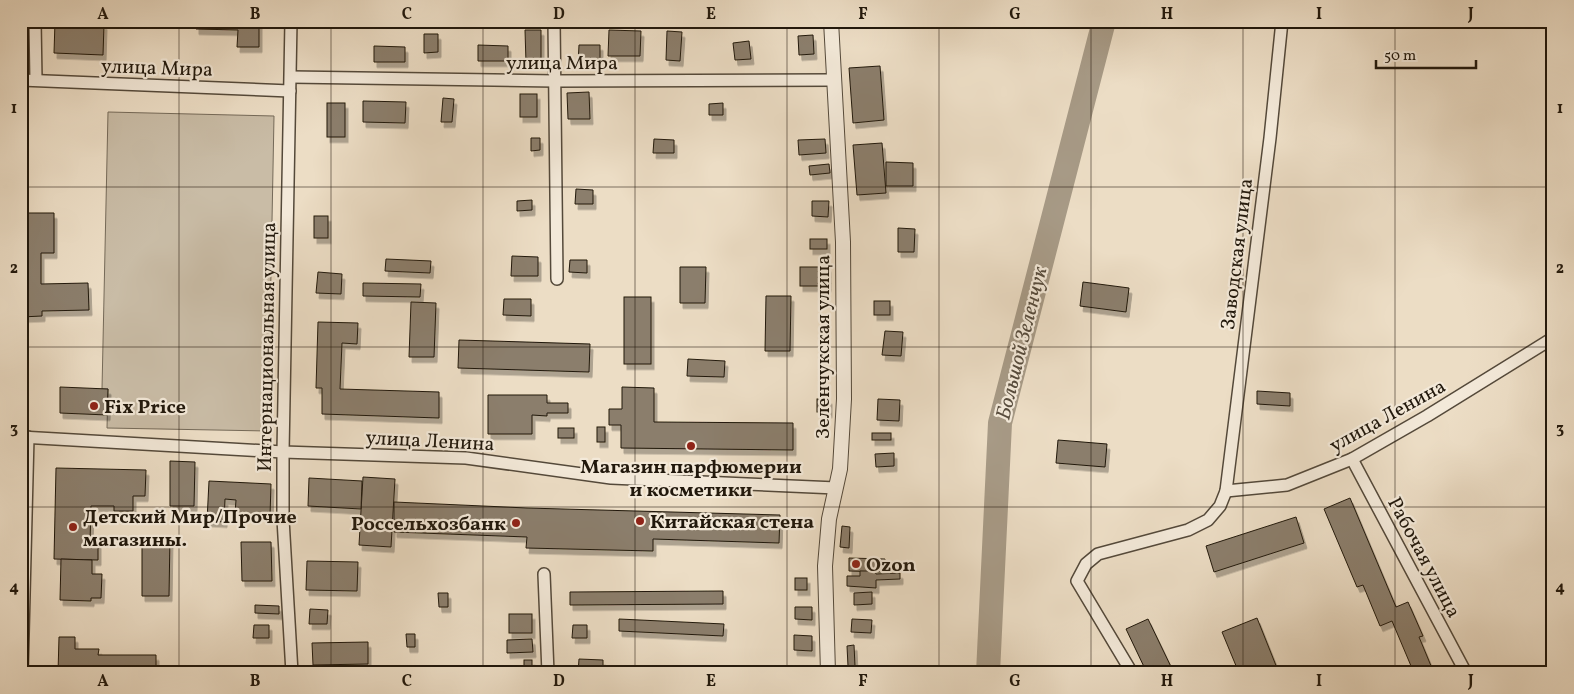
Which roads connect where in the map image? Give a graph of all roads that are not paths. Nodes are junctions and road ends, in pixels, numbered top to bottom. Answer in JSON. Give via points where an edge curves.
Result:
{"nodes":[{"id":1,"x":35,"y":21,"type":"edge"},
{"id":2,"x":292,"y":21,"type":"edge"},
{"id":3,"x":554,"y":21,"type":"edge"},
{"id":4,"x":830,"y":21,"type":"edge"},
{"id":5,"x":1282,"y":21,"type":"edge"},
{"id":6,"x":291,"y":77,"type":"junction"},
{"id":7,"x":21,"y":80,"type":"edge"},
{"id":8,"x":36,"y":80,"type":"junction"},
{"id":9,"x":834,"y":80,"type":"junction"},
{"id":10,"x":554,"y":81,"type":"junction"},
{"id":11,"x":290,"y":91,"type":"junction"},
{"id":12,"x":557,"y":279,"type":"dead end"},
{"id":13,"x":1553,"y":338,"type":"edge"},
{"id":14,"x":25,"y":437,"type":"edge"},
{"id":15,"x":283,"y":452,"type":"junction"},
{"id":16,"x":1352,"y":459,"type":"junction"},
{"id":17,"x":836,"y":488,"type":"junction"},
{"id":18,"x":1226,"y":491,"type":"junction"},
{"id":19,"x":544,"y":574,"type":"dead end"},
{"id":20,"x":22,"y":673,"type":"edge"},
{"id":21,"x":292,"y":673,"type":"edge"},
{"id":22,"x":548,"y":673,"type":"edge"},
{"id":23,"x":828,"y":673,"type":"edge"},
{"id":24,"x":1132,"y":673,"type":"edge"},
{"id":25,"x":1466,"y":673,"type":"edge"}],
"edges":[{"from":1,"to":8,"type":"street"},
{"from":2,"to":6,"type":"street","name":"Интернациональная улица"},
{"from":3,"to":10,"type":"street"},
{"from":4,"to":9,"type":"street","name":"Зеленчукская улица"},
{"from":5,"to":18,"type":"street","name":"Заводская улица"},
{"from":6,"to":10,"type":"street","name":"улица Мира"},
{"from":6,"to":11,"type":"street","name":"Интернациональная улица"},
{"from":7,"to":8,"type":"street","name":"улица Мира"},
{"from":8,"to":11,"type":"street","name":"улица Мира"},
{"from":9,"to":10,"type":"street","name":"улица Мира"},
{"from":9,"to":17,"type":"street","name":"Зеленчукская улица","via":[[843,242],[844,389]]},
{"from":10,"to":12,"type":"street"},
{"from":11,"to":15,"type":"street","name":"Интернациональная улица"},
{"from":13,"to":16,"type":"street","name":"улица Ленина"},
{"from":14,"to":15,"type":"street","name":"улица Ленина"},
{"from":14,"to":20,"type":"street"},
{"from":15,"to":17,"type":"street","name":"улица Ленина","via":[[466,458],[611,478]]},
{"from":15,"to":21,"type":"street","name":"Интернациональная улица","via":[[283,519]]},
{"from":16,"to":18,"type":"street","name":"улица Ленина","via":[[1287,485]]},
{"from":16,"to":25,"type":"street","name":"Рабочая улица"},
{"from":17,"to":23,"type":"street","name":"Зеленчукская улица","via":[[829,519],[825,566]]},
{"from":18,"to":24,"type":"street","via":[[1220,506],[1208,520],[1188,530],[1098,554],[1086,564],[1077,581]]},
{"from":19,"to":22,"type":"street"}]}
